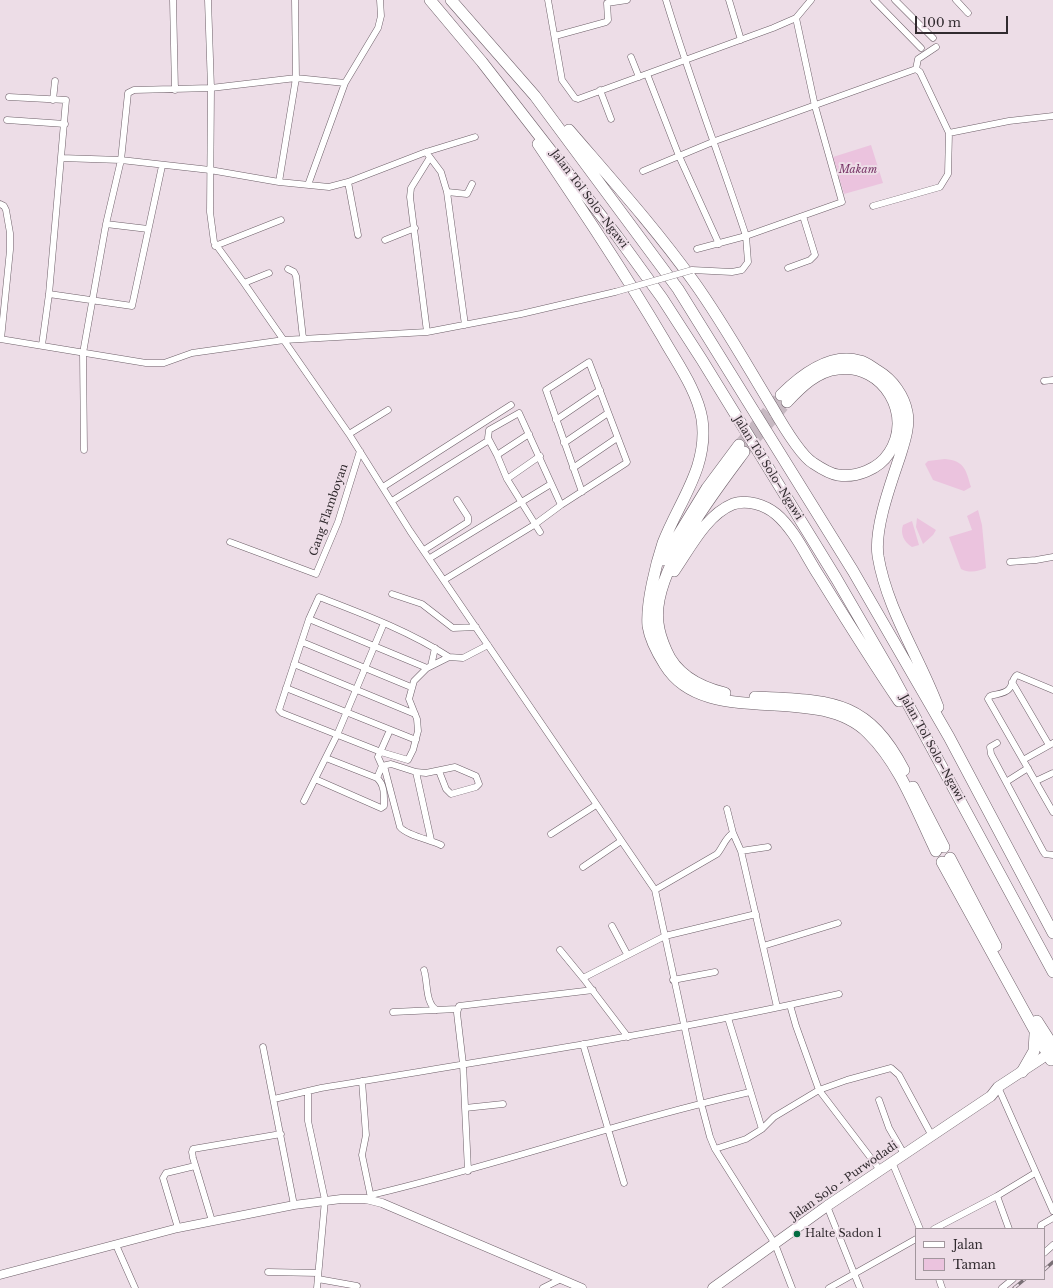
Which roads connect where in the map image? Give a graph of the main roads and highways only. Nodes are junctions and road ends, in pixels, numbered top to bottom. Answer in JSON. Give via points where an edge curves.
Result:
{"nodes":[{"id":1,"x":430,"y":0,"type":"edge"},
{"id":2,"x":451,"y":0,"type":"edge"},
{"id":3,"x":496,"y":80,"type":"junction"},
{"id":4,"x":535,"y":96,"type":"junction"},
{"id":5,"x":656,"y":571,"type":"junction"},
{"id":6,"x":664,"y":583,"type":"junction"},
{"id":7,"x":949,"y":738,"type":"junction"},
{"id":8,"x":937,"y":756,"type":"junction"},
{"id":9,"x":946,"y":860,"type":"dead end"},
{"id":10,"x":1053,"y":933,"type":"edge"},
{"id":11,"x":1053,"y":972,"type":"edge"},
{"id":12,"x":1039,"y":1031,"type":"junction"},
{"id":13,"x":1053,"y":1034,"type":"edge"},
{"id":14,"x":1052,"y":1054,"type":"edge"},
{"id":15,"x":1018,"y":1077,"type":"junction"},
{"id":16,"x":713,"y":1288,"type":"edge"}],
"edges":[{"from":1,"to":3,"type":"highway","name":"Jalan Tol Solo–Ngawi"},
{"from":2,"to":4,"type":"highway","name":"Jalan Tol Solo–Ngawi"},
{"from":3,"to":5,"type":"highway","via":[[623,271],[686,378],[702,418],[702,451],[696,472],[664,543]]},
{"from":3,"to":8,"type":"highway","name":"Jalan Tol Solo–Ngawi","via":[[594,205],[662,298],[836,578]]},
{"from":4,"to":7,"type":"highway","name":"Jalan Tol Solo–Ngawi","via":[[678,289],[845,558]]},
{"from":4,"to":7,"type":"highway","via":[[558,118],[640,210],[695,283],[789,435],[811,463],[837,475],[858,474],[878,464],[889,454],[896,440],[899,420],[896,405],[889,392],[879,380],[859,370],[839,368],[823,373],[784,398],[802,375],[820,365],[842,359],[861,361],[885,375],[898,390],[908,414],[905,438],[880,525],[878,554],[886,593],[931,690]]},
{"from":5,"to":6,"type":"highway","via":[[707,488],[741,449],[672,561]]},
{"from":5,"to":6,"type":"highway","via":[[649,601],[648,628],[659,655],[675,677],[703,694],[734,702],[818,708],[842,714],[868,732],[894,766],[940,849],[893,749],[874,727],[852,711],[832,703],[808,699],[737,696],[688,678],[668,655],[660,635],[657,622],[660,592]]},
{"from":6,"to":8,"type":"highway","via":[[718,512],[735,503],[750,502],[775,513],[791,532],[869,656]]},
{"from":7,"to":10,"type":"highway","name":"Jalan Tol Solo–Ngawi"},
{"from":8,"to":11,"type":"highway","name":"Jalan Tol Solo–Ngawi"},
{"from":9,"to":12,"type":"highway","via":[[1012,977]]},
{"from":12,"to":13,"type":"highway"},
{"from":12,"to":14,"type":"highway"},
{"from":12,"to":15,"type":"highway","via":[[1034,1050]]},
{"from":14,"to":15,"type":"main road","name":"Jalan Solo - Purwodadi"},
{"from":15,"to":16,"type":"main road","name":"Jalan Solo - Purwodadi","via":[[827,1206]]}]}
